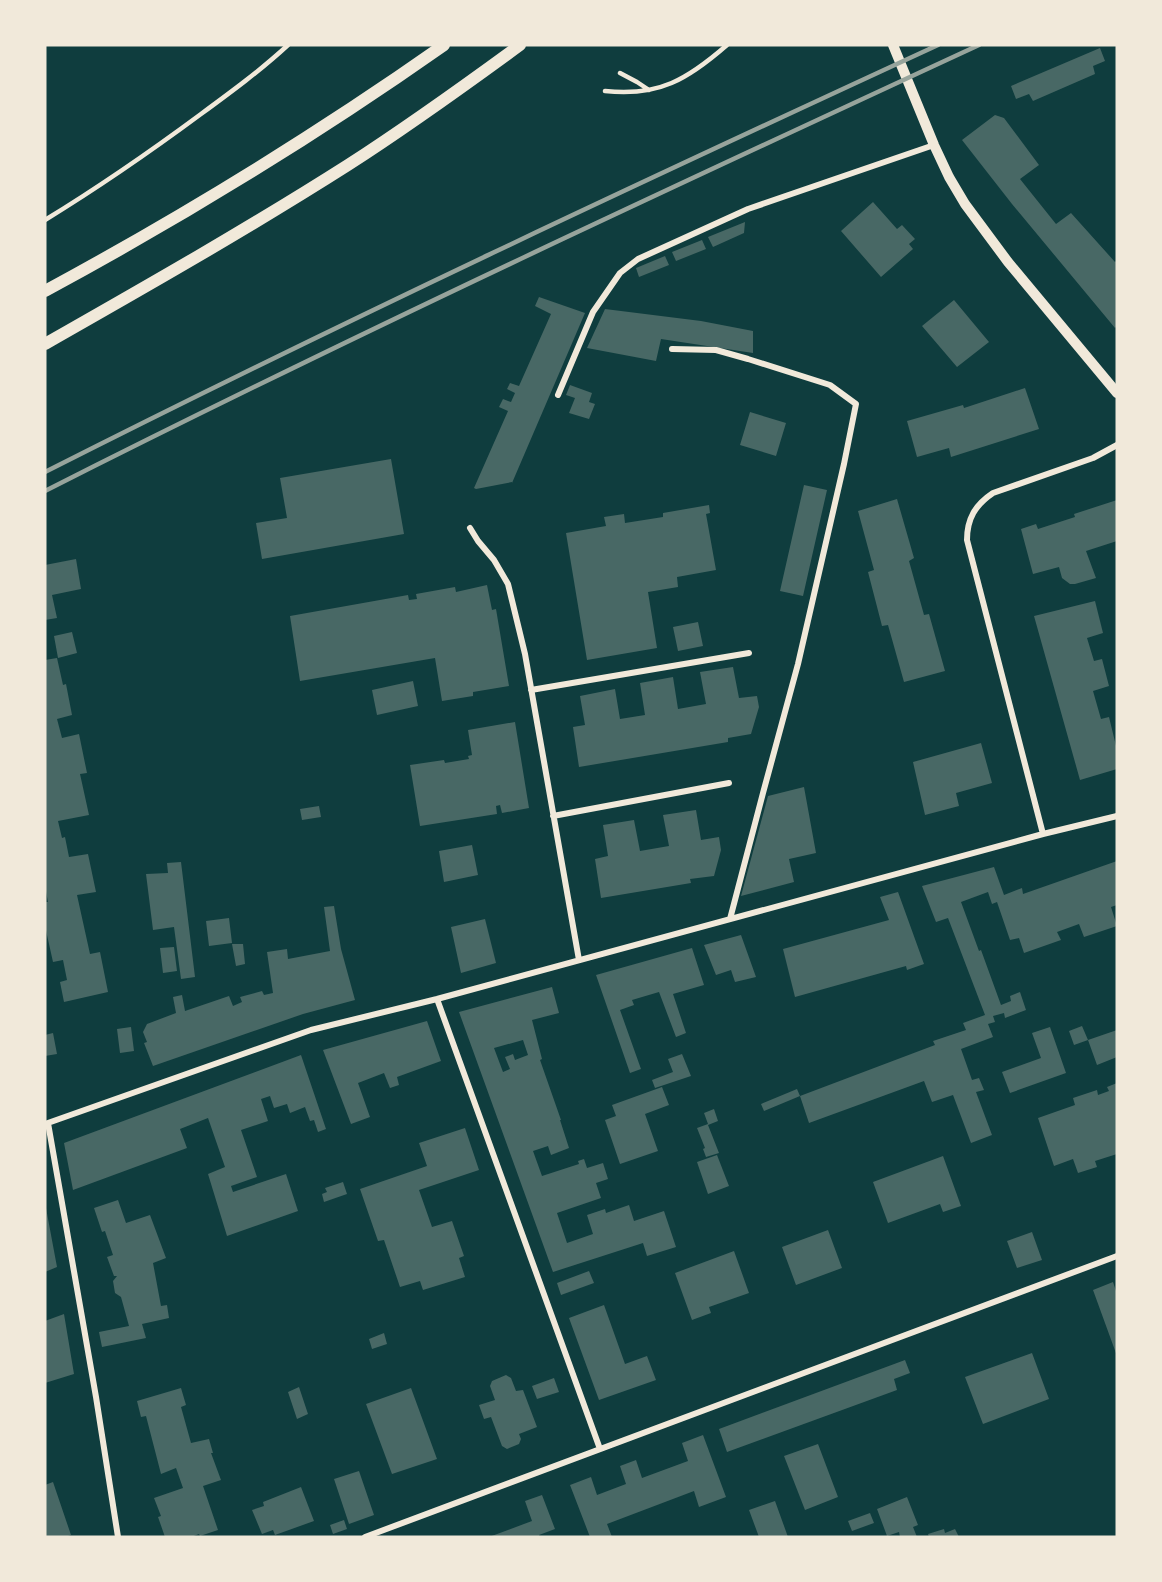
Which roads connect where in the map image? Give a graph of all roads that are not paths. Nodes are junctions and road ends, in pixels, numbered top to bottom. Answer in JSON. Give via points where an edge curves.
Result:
{"nodes":[{"id":1,"x":288,"y":45,"type":"edge"},
{"id":2,"x":444,"y":45,"type":"edge"},
{"id":3,"x":520,"y":45,"type":"edge"},
{"id":4,"x":727,"y":45,"type":"edge"},
{"id":5,"x":893,"y":45,"type":"edge"},
{"id":6,"x":620,"y":73,"type":"dead end"},
{"id":7,"x":649,"y":90,"type":"junction"},
{"id":8,"x":605,"y":91,"type":"dead end"},
{"id":9,"x":934,"y":145,"type":"junction"},
{"id":10,"x":45,"y":220,"type":"edge"},
{"id":11,"x":45,"y":291,"type":"edge"},
{"id":12,"x":45,"y":344,"type":"edge"},
{"id":13,"x":672,"y":349,"type":"dead end"},
{"id":14,"x":1117,"y":393,"type":"edge"},
{"id":15,"x":558,"y":394,"type":"dead end"},
{"id":16,"x":1117,"y":445,"type":"edge"},
{"id":17,"x":470,"y":528,"type":"dead end"},
{"id":18,"x":749,"y":653,"type":"dead end"},
{"id":19,"x":531,"y":690,"type":"junction"},
{"id":20,"x":729,"y":783,"type":"dead end"},
{"id":21,"x":553,"y":816,"type":"junction"},
{"id":22,"x":1117,"y":816,"type":"edge"},
{"id":23,"x":1043,"y":834,"type":"junction"},
{"id":24,"x":730,"y":919,"type":"junction"},
{"id":25,"x":579,"y":960,"type":"junction"},
{"id":26,"x":437,"y":999,"type":"junction"},
{"id":27,"x":47,"y":1124,"type":"edge"},
{"id":28,"x":1117,"y":1257,"type":"edge"},
{"id":29,"x":600,"y":1449,"type":"junction"},
{"id":30,"x":118,"y":1537,"type":"edge"},
{"id":31,"x":365,"y":1537,"type":"edge"}],
"edges":[{"from":1,"to":10,"type":"lane","via":[[176,133]]},
{"from":2,"to":11,"type":"main road","via":[[304,139]]},
{"from":3,"to":12,"type":"main road","via":[[309,189]]},
{"from":4,"to":7,"type":"lane","via":[[684,78]]},
{"from":5,"to":9,"type":"street"},
{"from":6,"to":7,"type":"lane"},
{"from":7,"to":8,"type":"lane","via":[[626,94]]},
{"from":9,"to":14,"type":"street","via":[[984,232]]},
{"from":9,"to":15,"type":"street","via":[[748,209],[638,259],[620,273],[593,312]]},
{"from":13,"to":24,"type":"street","via":[[716,350],[747,359],[830,385],[856,404],[798,664]]},
{"from":16,"to":23,"type":"street","via":[[1093,458],[993,493],[982,500],[969,519],[967,540]]},
{"from":17,"to":19,"type":"street","via":[[508,584]]},
{"from":18,"to":19,"type":"street"},
{"from":19,"to":21,"type":"street"},
{"from":20,"to":21,"type":"street"},
{"from":21,"to":25,"type":"street"},
{"from":22,"to":23,"type":"street"},
{"from":23,"to":24,"type":"street"},
{"from":24,"to":25,"type":"street"},
{"from":25,"to":26,"type":"street"},
{"from":26,"to":27,"type":"street","via":[[311,1030]]},
{"from":26,"to":29,"type":"street"},
{"from":27,"to":30,"type":"street"},
{"from":28,"to":29,"type":"street"},
{"from":29,"to":31,"type":"street"}]}
